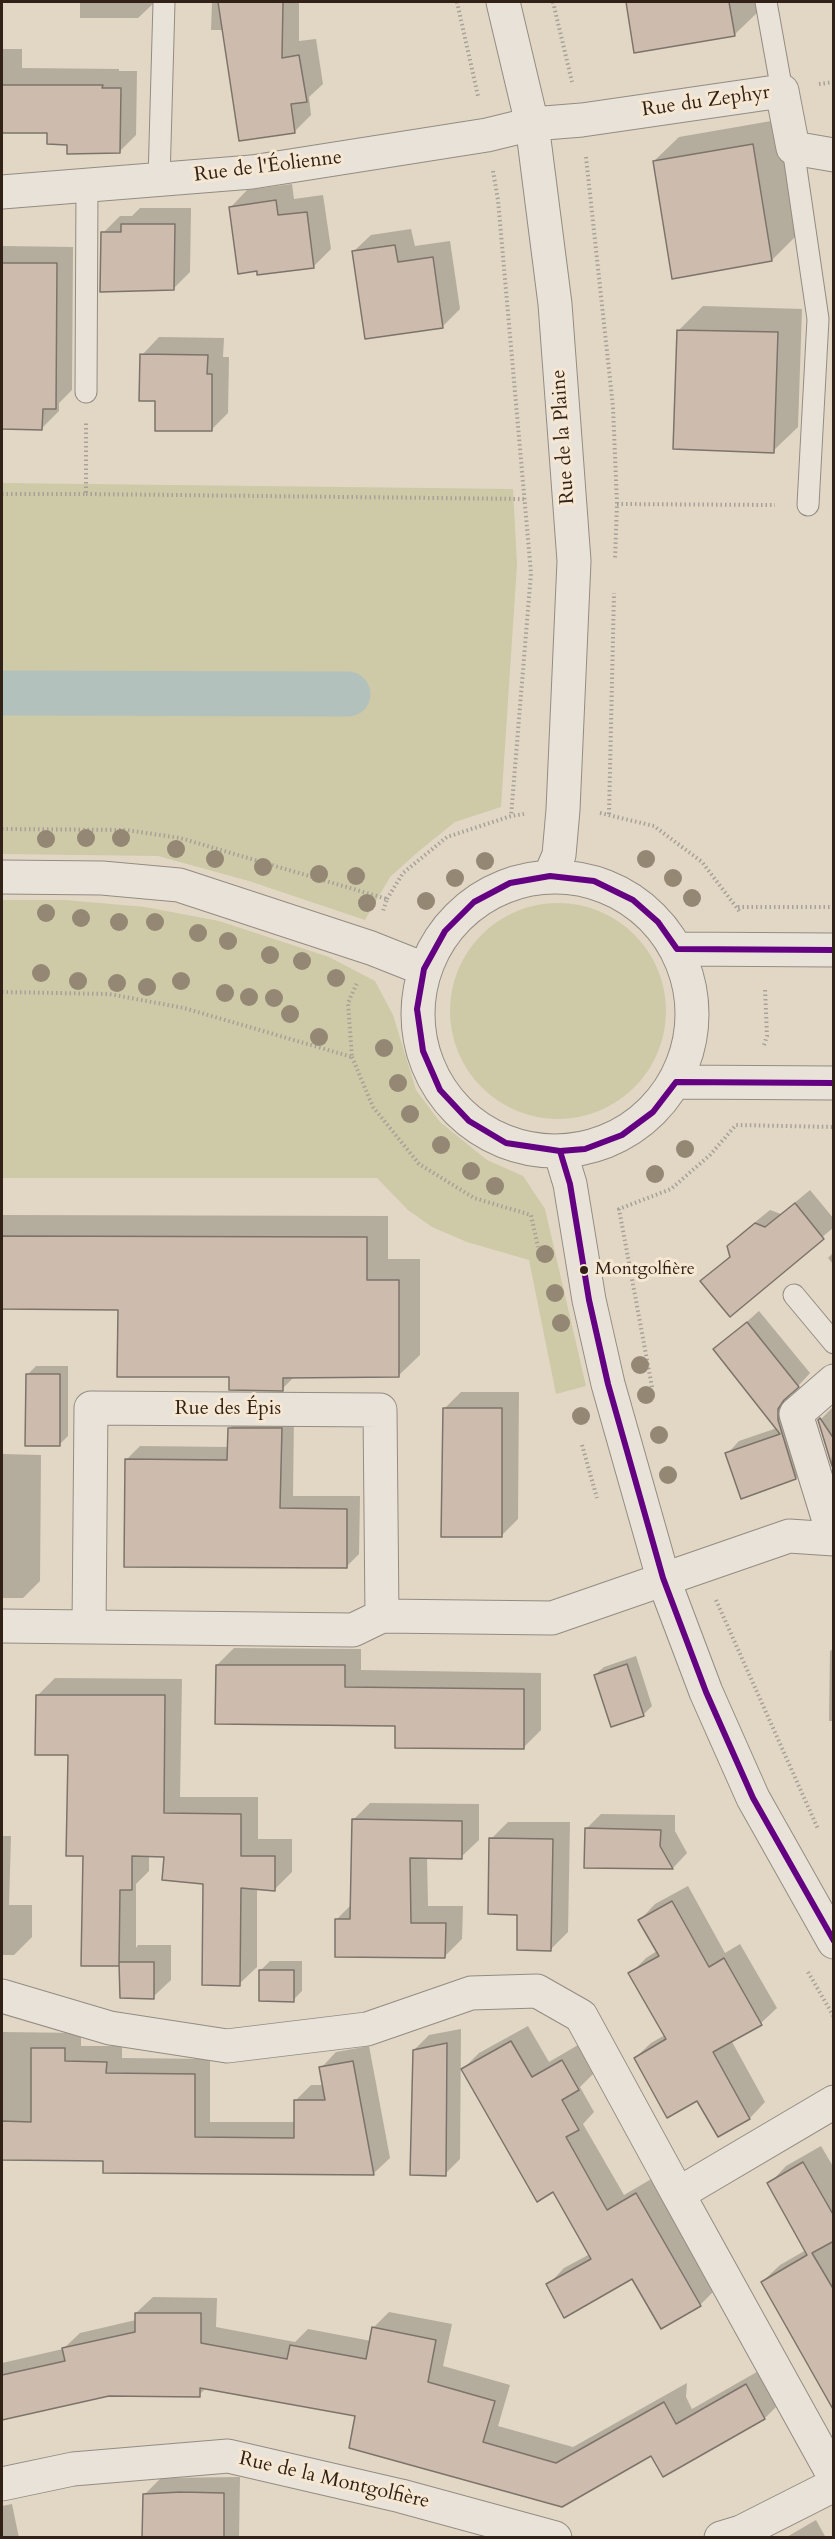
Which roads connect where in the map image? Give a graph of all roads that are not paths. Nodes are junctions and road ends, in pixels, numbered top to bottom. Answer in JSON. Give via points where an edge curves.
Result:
{"nodes":[{"id":1,"x":164,"y":2,"type":"edge"},
{"id":2,"x":503,"y":2,"type":"edge"},
{"id":3,"x":766,"y":2,"type":"edge"},
{"id":4,"x":782,"y":91,"type":"junction"},
{"id":5,"x":532,"y":124,"type":"junction"},
{"id":6,"x":793,"y":148,"type":"junction"},
{"id":7,"x":834,"y":155,"type":"edge"},
{"id":8,"x":159,"y":180,"type":"junction"},
{"id":9,"x":87,"y":186,"type":"junction"},
{"id":10,"x":2,"y":192,"type":"edge"},
{"id":11,"x":86,"y":392,"type":"road end"},
{"id":12,"x":808,"y":505,"type":"road end"},
{"id":13,"x":550,"y":876,"type":"junction"},
{"id":14,"x":2,"y":877,"type":"edge"},
{"id":15,"x":677,"y":949,"type":"junction"},
{"id":16,"x":834,"y":950,"type":"edge"},
{"id":17,"x":424,"y":969,"type":"junction"},
{"id":18,"x":676,"y":1082,"type":"junction"},
{"id":19,"x":834,"y":1083,"type":"edge"},
{"id":20,"x":560,"y":1151,"type":"junction"},
{"id":21,"x":794,"y":1295,"type":"dead end"},
{"id":22,"x":834,"y":1342,"type":"edge"},
{"id":23,"x":834,"y":1380,"type":"edge"},
{"id":24,"x":834,"y":1538,"type":"edge"},
{"id":25,"x":663,"y":1578,"type":"junction"},
{"id":26,"x":382,"y":1616,"type":"junction"},
{"id":27,"x":2,"y":1626,"type":"edge"},
{"id":28,"x":89,"y":1627,"type":"junction"},
{"id":29,"x":834,"y":1942,"type":"edge"},
{"id":30,"x":2,"y":1996,"type":"edge"},
{"id":31,"x":834,"y":2102,"type":"edge"},
{"id":32,"x":678,"y":2194,"type":"junction"},
{"id":33,"x":834,"y":2476,"type":"edge"},
{"id":34,"x":2,"y":2484,"type":"edge"},
{"id":35,"x":834,"y":2486,"type":"edge"},
{"id":36,"x":555,"y":2538,"type":"edge"},
{"id":37,"x":721,"y":2538,"type":"edge"}],
"edges":[{"from":1,"to":8,"type":"lane"},
{"from":2,"to":5,"type":"street","name":"Rue de la Plaine"},
{"from":3,"to":4,"type":"lane"},
{"from":4,"to":5,"type":"street","name":"Rue du Zephyr"},
{"from":4,"to":6,"type":"street","name":"Rue du Zephyr"},
{"from":5,"to":8,"type":"street","name":"Rue de l'Éolienne","via":[[487,135],[252,172]]},
{"from":5,"to":13,"type":"street","name":"Rue de la Plaine","via":[[555,304],[573,561],[564,810],[560,855]]},
{"from":6,"to":7,"type":"street"},
{"from":6,"to":12,"type":"lane","via":[[818,319]]},
{"from":8,"to":9,"type":"street","name":"Rue de l'Éolienne"},
{"from":9,"to":10,"type":"street","name":"Rue de l'Éolienne"},
{"from":9,"to":11,"type":"lane"},
{"from":13,"to":15,"type":"street","via":[[594,881],[633,900],[658,922]]},
{"from":13,"to":17,"type":"street","via":[[510,883],[474,902],[445,931]]},
{"from":14,"to":17,"type":"street","via":[[102,878],[179,885]]},
{"from":15,"to":16,"type":"street"},
{"from":15,"to":18,"type":"street","via":[[693,1004],[690,1044]]},
{"from":17,"to":20,"type":"street","via":[[417,1009],[423,1051],[440,1090],[469,1121],[506,1143]]},
{"from":18,"to":19,"type":"street"},
{"from":18,"to":20,"type":"street","via":[[653,1112],[622,1136],[585,1149]]},
{"from":20,"to":25,"type":"street","via":[[570,1184],[608,1384]]},
{"from":21,"to":22,"type":"lane"},
{"from":23,"to":24,"type":"street","via":[[796,1414]]},
{"from":24,"to":25,"type":"street","via":[[789,1536]]},
{"from":25,"to":26,"type":"street","via":[[552,1618]]},
{"from":25,"to":29,"type":"street","via":[[705,1692],[753,1798]]},
{"from":26,"to":28,"type":"street","via":[[353,1630]]},
{"from":26,"to":28,"type":"street","name":"Rue des Épis","via":[[380,1410],[91,1408]]},
{"from":27,"to":28,"type":"street"},
{"from":30,"to":32,"type":"street","via":[[110,2028],[227,2046],[367,2029],[471,1993],[537,1991],[581,2016]]},
{"from":31,"to":32,"type":"street"},
{"from":32,"to":33,"type":"street"},
{"from":34,"to":36,"type":"street","name":"Rue de la Montgolfière","via":[[73,2469],[228,2456],[400,2496]]},
{"from":35,"to":37,"type":"street"}]}
